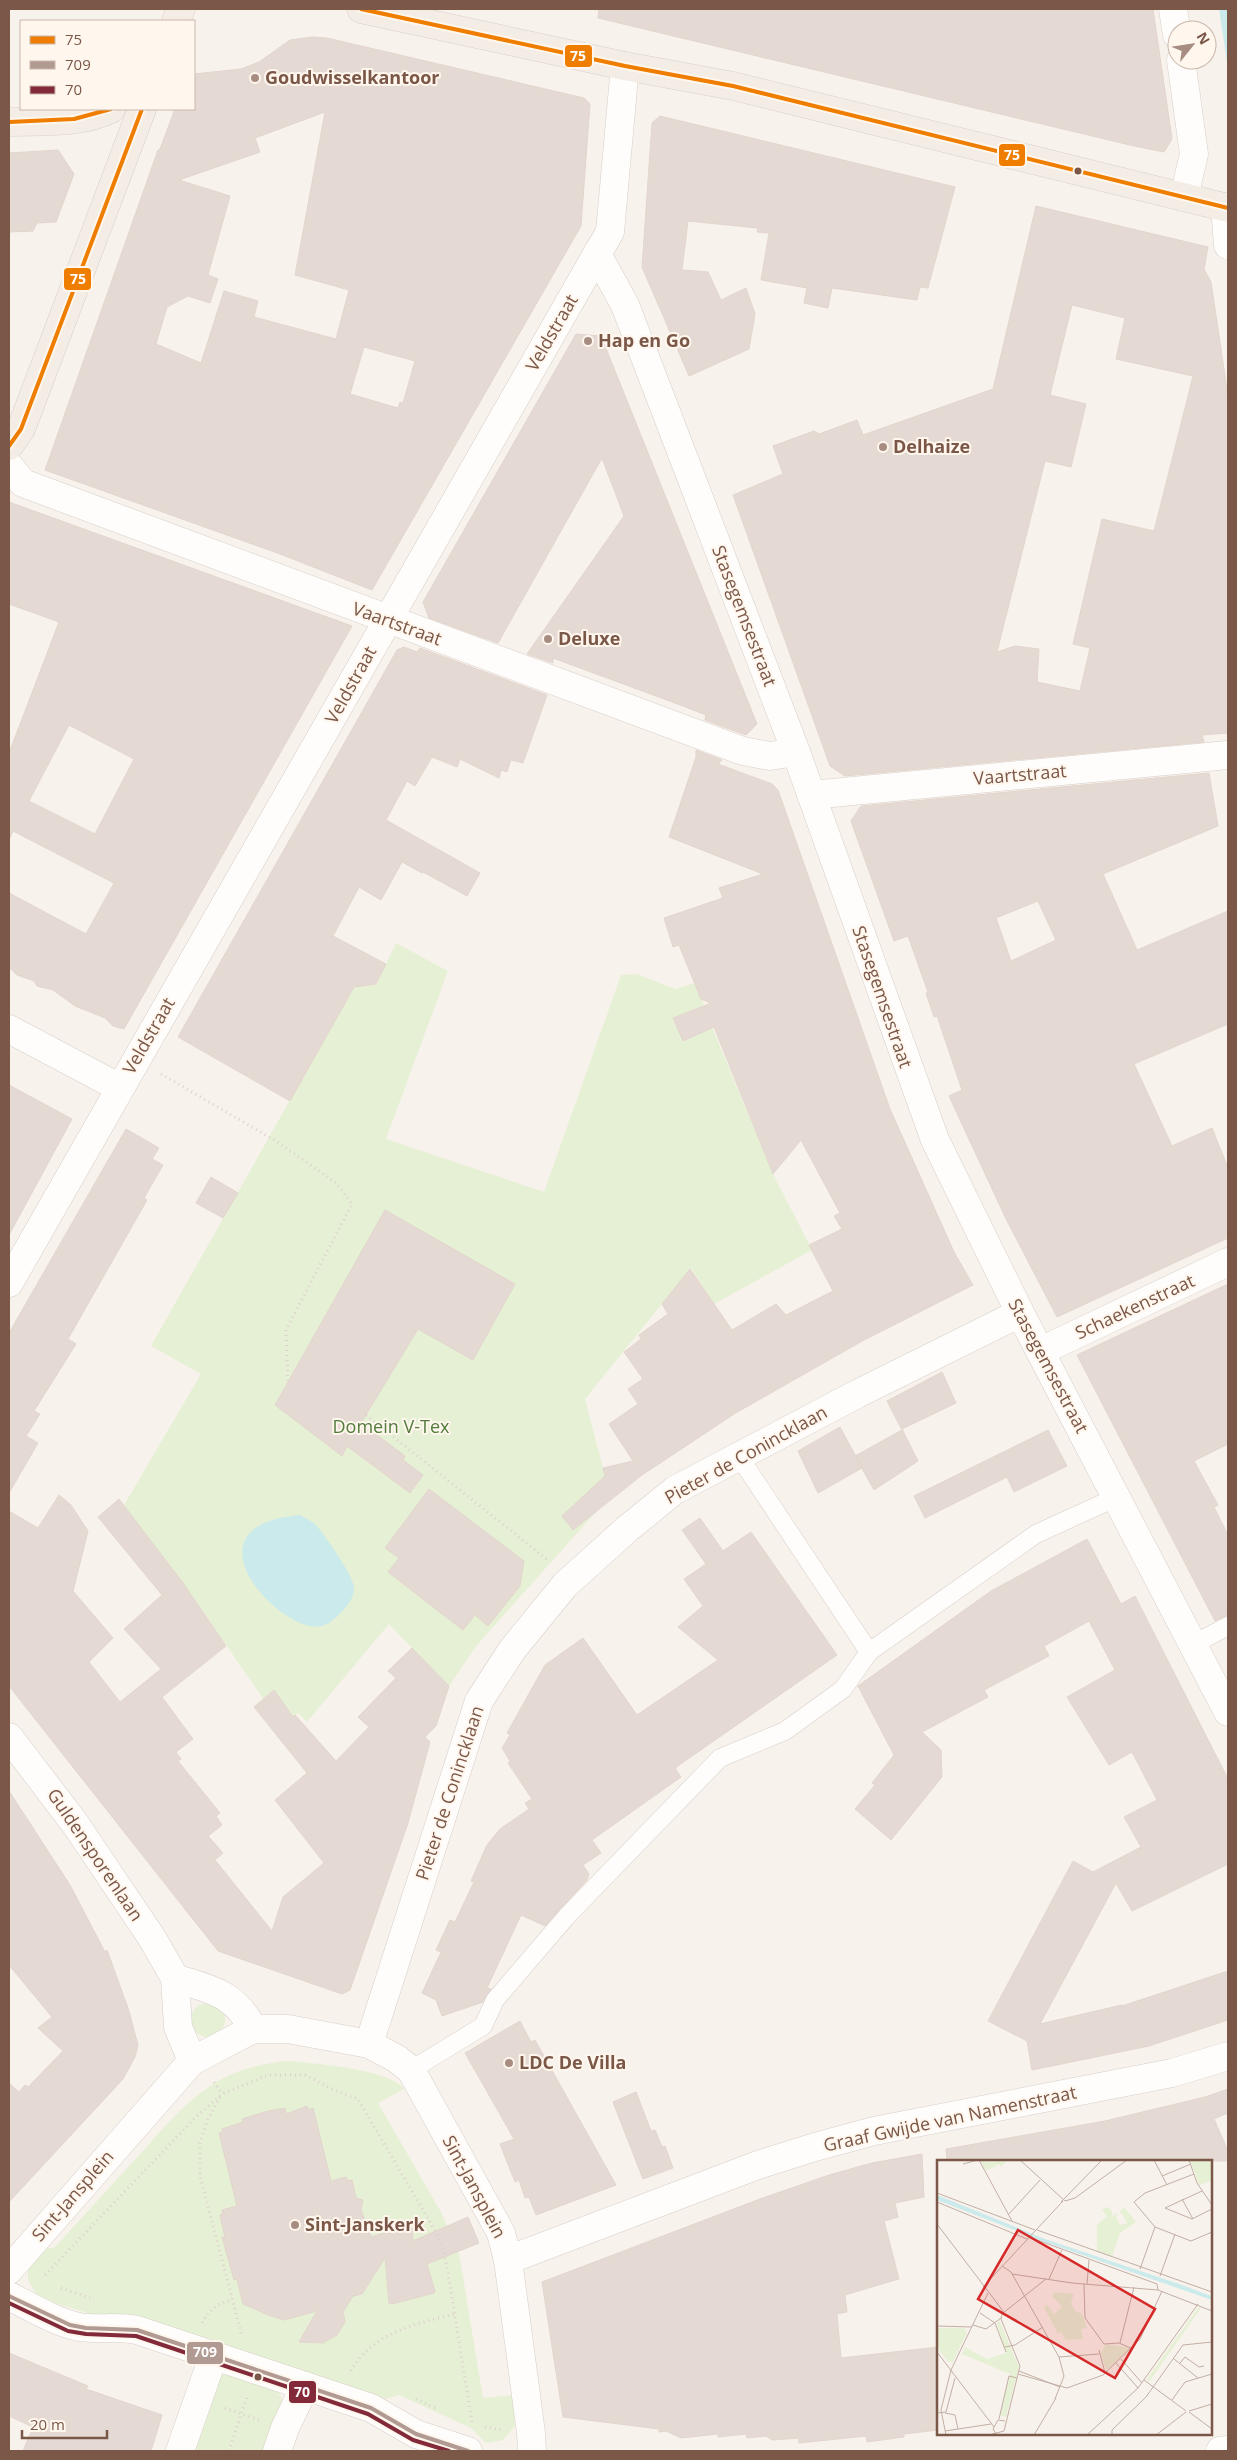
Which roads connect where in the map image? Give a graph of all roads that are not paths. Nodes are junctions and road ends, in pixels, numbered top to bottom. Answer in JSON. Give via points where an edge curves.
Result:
{"nodes":[{"id":1,"x":361,"y":9,"type":"edge"},
{"id":2,"x":625,"y":66,"type":"junction"},
{"id":3,"x":1181,"y":70,"type":"edge"},
{"id":4,"x":108,"y":110,"type":"edge"},
{"id":5,"x":142,"y":110,"type":"edge"},
{"id":6,"x":9,"y":122,"type":"edge"},
{"id":7,"x":1184,"y":196,"type":"junction"},
{"id":8,"x":1227,"y":207,"type":"edge"},
{"id":9,"x":1228,"y":245,"type":"edge"},
{"id":10,"x":597,"y":254,"type":"junction"},
{"id":11,"x":9,"y":446,"type":"edge"},
{"id":12,"x":9,"y":466,"type":"edge"},
{"id":13,"x":387,"y":620,"type":"junction"},
{"id":14,"x":796,"y":752,"type":"junction"},
{"id":15,"x":1228,"y":755,"type":"edge"},
{"id":16,"x":811,"y":795,"type":"junction"},
{"id":17,"x":9,"y":1029,"type":"edge"},
{"id":18,"x":120,"y":1088,"type":"junction"},
{"id":19,"x":1228,"y":1262,"type":"edge"},
{"id":20,"x":9,"y":1283,"type":"edge"},
{"id":21,"x":1020,"y":1314,"type":"junction"},
{"id":22,"x":1041,"y":1351,"type":"junction"},
{"id":23,"x":738,"y":1455,"type":"junction"},
{"id":24,"x":1117,"y":1497,"type":"junction"},
{"id":25,"x":1228,"y":1626,"type":"edge"},
{"id":26,"x":1194,"y":1644,"type":"junction"},
{"id":27,"x":869,"y":1652,"type":"junction"},
{"id":28,"x":1228,"y":1712,"type":"edge"},
{"id":29,"x":9,"y":1736,"type":"edge"},
{"id":30,"x":175,"y":1978,"type":"junction"},
{"id":31,"x":253,"y":2029,"type":"junction"},
{"id":32,"x":369,"y":2044,"type":"junction"},
{"id":33,"x":1228,"y":2056,"type":"edge"},
{"id":34,"x":192,"y":2061,"type":"junction"},
{"id":35,"x":411,"y":2070,"type":"junction"},
{"id":36,"x":508,"y":2260,"type":"junction"},
{"id":37,"x":9,"y":2270,"type":"edge"},
{"id":38,"x":9,"y":2296,"type":"edge"},
{"id":39,"x":204,"y":2353,"type":"junction"},
{"id":40,"x":305,"y":2386,"type":"junction"},
{"id":41,"x":281,"y":2440,"type":"edge"},
{"id":42,"x":532,"y":2442,"type":"edge"},
{"id":43,"x":1228,"y":2450,"type":"edge"},
{"id":44,"x":180,"y":2451,"type":"edge"},
{"id":45,"x":468,"y":2451,"type":"edge"},
{"id":46,"x":1220,"y":2451,"type":"edge"}],
"edges":[{"from":1,"to":2,"type":"main road"},
{"from":2,"to":7,"type":"main road","via":[[734,86]]},
{"from":2,"to":10,"type":"street","name":"Veldstraat","via":[[610,232]]},
{"from":3,"to":7,"type":"street","via":[[1194,154]]},
{"from":4,"to":6,"type":"main road","via":[[67,120]]},
{"from":5,"to":11,"type":"main road","via":[[21,429]]},
{"from":7,"to":8,"type":"main road"},
{"from":8,"to":9,"type":"street"},
{"from":10,"to":13,"type":"street","name":"Veldstraat"},
{"from":10,"to":14,"type":"street","name":"Stasegemsestraat","via":[[625,305]]},
{"from":12,"to":13,"type":"street","name":"Vaartstraat","via":[[23,483]]},
{"from":13,"to":14,"type":"street","name":"Vaartstraat","via":[[743,751],[770,756]]},
{"from":13,"to":18,"type":"street","name":"Veldstraat"},
{"from":14,"to":16,"type":"street","name":"Stasegemsestraat"},
{"from":15,"to":16,"type":"street","name":"Vaartstraat"},
{"from":16,"to":21,"type":"street","name":"Stasegemsestraat","via":[[935,1140]]},
{"from":17,"to":18,"type":"street"},
{"from":18,"to":20,"type":"street","name":"Veldstraat"},
{"from":19,"to":22,"type":"street","name":"Schaekenstraat"},
{"from":21,"to":22,"type":"street","name":"Stasegemsestraat"},
{"from":21,"to":23,"type":"street","name":"Pieter de Conincklaan"},
{"from":22,"to":24,"type":"street","name":"Stasegemsestraat"},
{"from":23,"to":27,"type":"lane"},
{"from":23,"to":32,"type":"street","name":"Pieter de Conincklaan","via":[[675,1490],[626,1528],[565,1585],[512,1650],[479,1701]]},
{"from":24,"to":26,"type":"street","name":"Stasegemsestraat"},
{"from":24,"to":27,"type":"lane","via":[[1036,1534]]},
{"from":25,"to":26,"type":"lane"},
{"from":26,"to":28,"type":"street","name":"Stasegemsestraat"},
{"from":27,"to":35,"type":"lane","via":[[843,1689],[786,1731],[720,1758],[561,1923],[495,2000],[483,2026]]},
{"from":29,"to":30,"type":"street","name":"Guldensporenlaan","via":[[76,1824]]},
{"from":30,"to":31,"type":"street","via":[[227,1996]]},
{"from":30,"to":34,"type":"street","name":"Guldensporenlaan","via":[[178,2027]]},
{"from":31,"to":32,"type":"street","via":[[288,2029]]},
{"from":31,"to":34,"type":"street","name":"Sint-Jansplein"},
{"from":32,"to":35,"type":"street","name":"Sint-Jansplein"},
{"from":33,"to":36,"type":"street","name":"Graaf Gwijde van Namenstraat","via":[[1172,2073],[874,2131],[815,2147],[758,2165]]},
{"from":34,"to":37,"type":"street","name":"Sint-Jansplein"},
{"from":35,"to":36,"type":"street","name":"Sint-Jansplein","via":[[496,2220]]},
{"from":36,"to":42,"type":"street","name":"Sint-Jansplein"},
{"from":38,"to":39,"type":"street","via":[[69,2324],[137,2330]]},
{"from":39,"to":40,"type":"street"},
{"from":39,"to":44,"type":"street","via":[[198,2399]]},
{"from":40,"to":41,"type":"street"},
{"from":40,"to":45,"type":"street","via":[[371,2408],[416,2434]]},
{"from":43,"to":46,"type":"street"}]}
